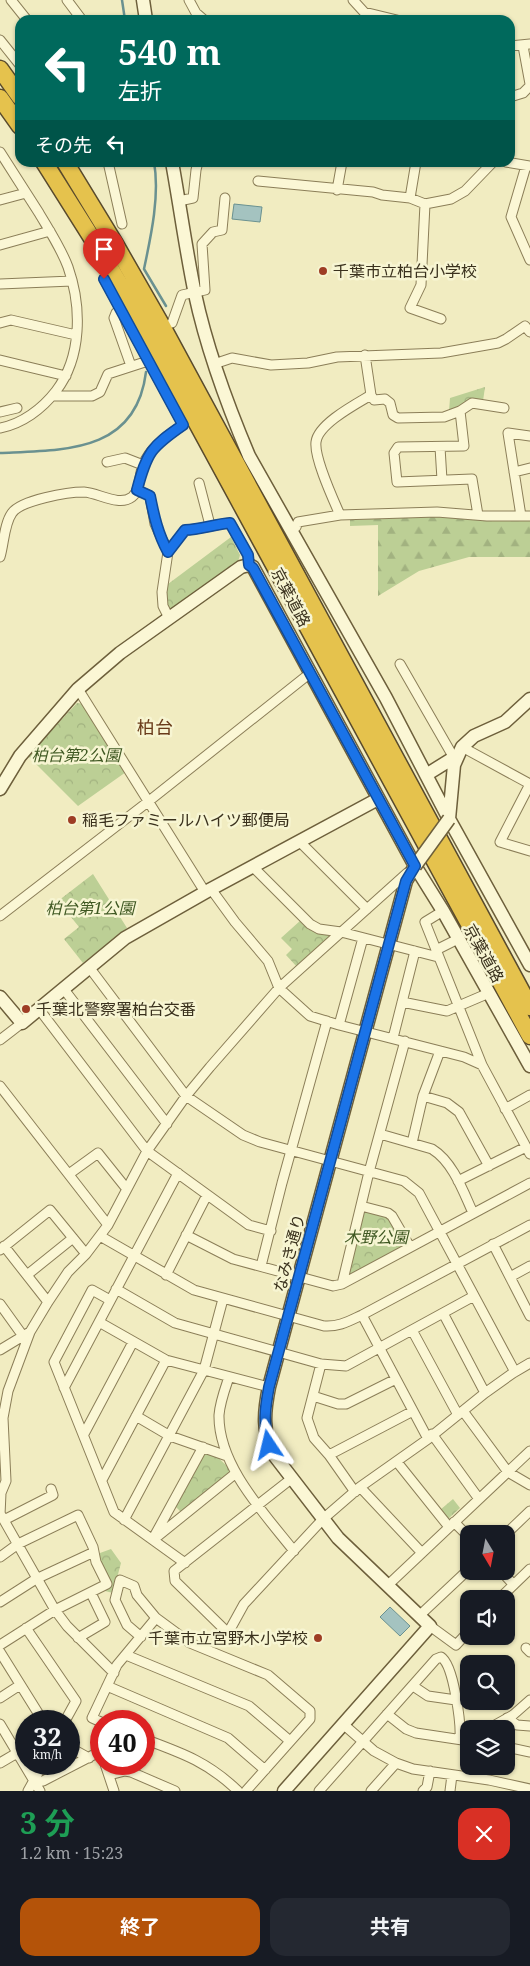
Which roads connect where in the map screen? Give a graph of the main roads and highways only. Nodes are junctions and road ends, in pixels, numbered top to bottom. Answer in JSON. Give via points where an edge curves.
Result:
{"nodes":[{"id":1,"x":0,"y":69,"type":"edge"},
{"id":2,"x":15,"y":90,"type":"edge"},
{"id":3,"x":0,"y":98,"type":"edge"},
{"id":4,"x":15,"y":119,"type":"edge"},
{"id":5,"x":47,"y":167,"type":"edge"},
{"id":6,"x":68,"y":167,"type":"edge"},
{"id":7,"x":530,"y":1007,"type":"edge"},
{"id":8,"x":530,"y":1036,"type":"edge"}],
"edges":[{"from":1,"to":2,"type":"highway"},
{"from":3,"to":4,"type":"highway"},
{"from":5,"to":8,"type":"highway","name":"京葉道路","via":[[148,333]]},
{"from":6,"to":7,"type":"highway","name":"京葉道路","via":[[162,326]]}]}
